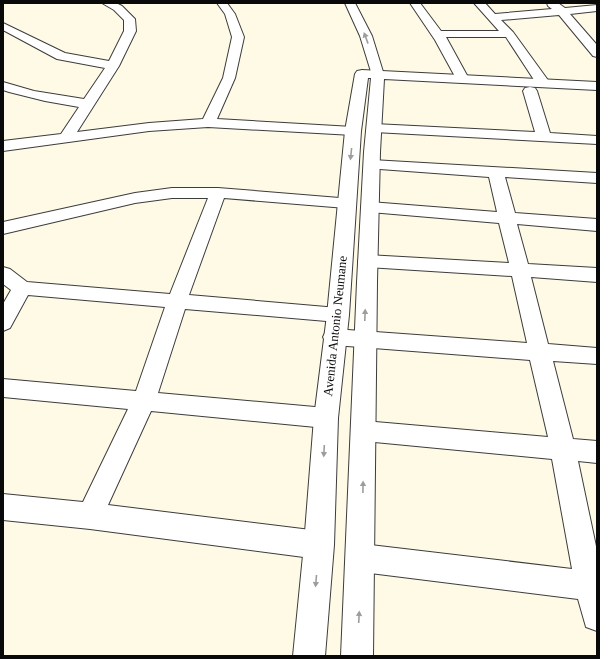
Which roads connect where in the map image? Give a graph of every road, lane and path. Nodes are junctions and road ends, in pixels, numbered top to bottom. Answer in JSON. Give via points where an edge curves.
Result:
{"nodes":[{"id":1,"x":107,"y":3,"type":"edge"},
{"id":2,"x":222,"y":3,"type":"edge"},
{"id":3,"x":350,"y":3,"type":"edge"},
{"id":4,"x":415,"y":3,"type":"edge"},
{"id":5,"x":479,"y":3,"type":"edge"},
{"id":6,"x":550,"y":3,"type":"edge"},
{"id":7,"x":587,"y":6,"type":"edge"},
{"id":8,"x":561,"y":10,"type":"junction"},
{"id":9,"x":494,"y":17,"type":"junction"},
{"id":10,"x":3,"y":26,"type":"edge"},
{"id":11,"x":438,"y":34,"type":"junction"},
{"id":12,"x":509,"y":34,"type":"junction"},
{"id":13,"x":597,"y":53,"type":"edge"},
{"id":14,"x":112,"y":66,"type":"junction"},
{"id":15,"x":368,"y":75,"type":"junction"},
{"id":16,"x":463,"y":79,"type":"junction"},
{"id":17,"x":542,"y":83,"type":"junction"},
{"id":18,"x":3,"y":86,"type":"edge"},
{"id":19,"x":597,"y":86,"type":"edge"},
{"id":20,"x":530,"y":91,"type":"junction"},
{"id":21,"x":597,"y":94,"type":"edge"},
{"id":22,"x":87,"y":104,"type":"junction"},
{"id":23,"x":208,"y":123,"type":"junction"},
{"id":24,"x":364,"y":129,"type":"junction"},
{"id":25,"x":66,"y":137,"type":"junction"},
{"id":26,"x":544,"y":138,"type":"junction"},
{"id":27,"x":597,"y":140,"type":"edge"},
{"id":28,"x":3,"y":146,"type":"edge"},
{"id":29,"x":372,"y":165,"type":"junction"},
{"id":30,"x":496,"y":172,"type":"junction"},
{"id":31,"x":597,"y":178,"type":"edge"},
{"id":32,"x":218,"y":193,"type":"junction"},
{"id":33,"x":346,"y":203,"type":"junction"},
{"id":34,"x":370,"y":207,"type":"junction"},
{"id":35,"x":507,"y":219,"type":"junction"},
{"id":36,"x":597,"y":225,"type":"edge"},
{"id":37,"x":3,"y":228,"type":"edge"},
{"id":38,"x":367,"y":261,"type":"junction"},
{"id":39,"x":520,"y":270,"type":"junction"},
{"id":40,"x":3,"y":274,"type":"edge"},
{"id":41,"x":597,"y":275,"type":"edge"},
{"id":42,"x":22,"y":288,"type":"junction"},
{"id":43,"x":177,"y":301,"type":"junction"},
{"id":44,"x":3,"y":323,"type":"edge"},
{"id":45,"x":336,"y":326,"type":"junction"},
{"id":46,"x":364,"y":339,"type":"junction"},
{"id":47,"x":540,"y":353,"type":"junction"},
{"id":48,"x":597,"y":356,"type":"edge"},
{"id":49,"x":3,"y":388,"type":"edge"},
{"id":50,"x":144,"y":401,"type":"junction"},
{"id":51,"x":326,"y":418,"type":"junction"},
{"id":52,"x":364,"y":431,"type":"junction"},
{"id":53,"x":563,"y":449,"type":"junction"},
{"id":54,"x":597,"y":452,"type":"edge"},
{"id":55,"x":3,"y":507,"type":"edge"},
{"id":56,"x":90,"y":516,"type":"junction"},
{"id":57,"x":319,"y":545,"type":"junction"},
{"id":58,"x":362,"y":558,"type":"junction"},
{"id":59,"x":593,"y":587,"type":"edge"},
{"id":60,"x":597,"y":616,"type":"edge"},
{"id":61,"x":309,"y":656,"type":"edge"},
{"id":62,"x":357,"y":656,"type":"edge"}],
"edges":[{"from":1,"to":14,"type":"street","via":[[118,8],[129,19],[130,31]]},
{"from":2,"to":23,"type":"street","via":[[230,14],[238,37],[229,78]]},
{"from":15,"to":3,"type":"street","name":"Avenida Antonio Neumane","one_way":true,"via":[[366,36]]},
{"from":4,"to":11,"type":"street"},
{"from":5,"to":9,"type":"street"},
{"from":6,"to":8,"type":"street"},
{"from":7,"to":8,"type":"street"},
{"from":8,"to":9,"type":"street"},
{"from":8,"to":13,"type":"street"},
{"from":9,"to":12,"type":"street"},
{"from":10,"to":14,"type":"street","via":[[61,56]]},
{"from":11,"to":12,"type":"street"},
{"from":11,"to":16,"type":"street"},
{"from":12,"to":17,"type":"street"},
{"from":14,"to":22,"type":"street"},
{"from":15,"to":16,"type":"street"},
{"from":15,"to":20,"type":"street"},
{"from":15,"to":24,"type":"street","name":"Avenida Antonio Neumane"},
{"from":16,"to":17,"type":"street"},
{"from":17,"to":19,"type":"street"},
{"from":18,"to":22,"type":"street","via":[[34,96]]},
{"from":20,"to":21,"type":"street"},
{"from":20,"to":26,"type":"street"},
{"from":22,"to":25,"type":"street"},
{"from":23,"to":24,"type":"street"},
{"from":23,"to":25,"type":"street"},
{"from":24,"to":26,"type":"street"},
{"from":24,"to":29,"type":"street","name":"Avenida Antonio Neumane"},
{"from":24,"to":33,"type":"street","name":"Avenida Antonio Neumane","one_way":true},
{"from":25,"to":28,"type":"street"},
{"from":26,"to":27,"type":"street"},
{"from":29,"to":30,"type":"street"},
{"from":29,"to":34,"type":"street","name":"Avenida Antonio Neumane"},
{"from":30,"to":31,"type":"street"},
{"from":30,"to":35,"type":"street"},
{"from":32,"to":33,"type":"street"},
{"from":32,"to":37,"type":"street","via":[[172,193],[135,198]]},
{"from":32,"to":43,"type":"street"},
{"from":33,"to":45,"type":"street","name":"Avenida Antonio Neumane"},
{"from":34,"to":35,"type":"street"},
{"from":34,"to":38,"type":"street","name":"Avenida Antonio Neumane"},
{"from":35,"to":36,"type":"street"},
{"from":35,"to":39,"type":"street"},
{"from":38,"to":39,"type":"street"},
{"from":46,"to":38,"type":"street","name":"Avenida Antonio Neumane","one_way":true},
{"from":39,"to":41,"type":"street"},
{"from":39,"to":47,"type":"street"},
{"from":40,"to":42,"type":"street"},
{"from":42,"to":43,"type":"street"},
{"from":42,"to":44,"type":"street"},
{"from":43,"to":45,"type":"street"},
{"from":43,"to":50,"type":"street"},
{"from":45,"to":46,"type":"street"},
{"from":45,"to":51,"type":"street","name":"Avenida Antonio Neumane"},
{"from":46,"to":47,"type":"street"},
{"from":46,"to":52,"type":"street","name":"Avenida Antonio Neumane"},
{"from":47,"to":48,"type":"street"},
{"from":47,"to":53,"type":"street"},
{"from":49,"to":50,"type":"street"},
{"from":50,"to":51,"type":"street"},
{"from":50,"to":56,"type":"street"},
{"from":51,"to":57,"type":"street","name":"Avenida Antonio Neumane","one_way":true},
{"from":52,"to":53,"type":"street"},
{"from":58,"to":52,"type":"street","name":"Avenida Antonio Neumane","one_way":true},
{"from":53,"to":54,"type":"street"},
{"from":53,"to":59,"type":"street"},
{"from":55,"to":56,"type":"street"},
{"from":56,"to":57,"type":"street"},
{"from":57,"to":61,"type":"street","name":"Avenida Antonio Neumane","one_way":true},
{"from":58,"to":59,"type":"street"},
{"from":62,"to":58,"type":"street","name":"Avenida Antonio Neumane","one_way":true},
{"from":59,"to":60,"type":"street"}]}
